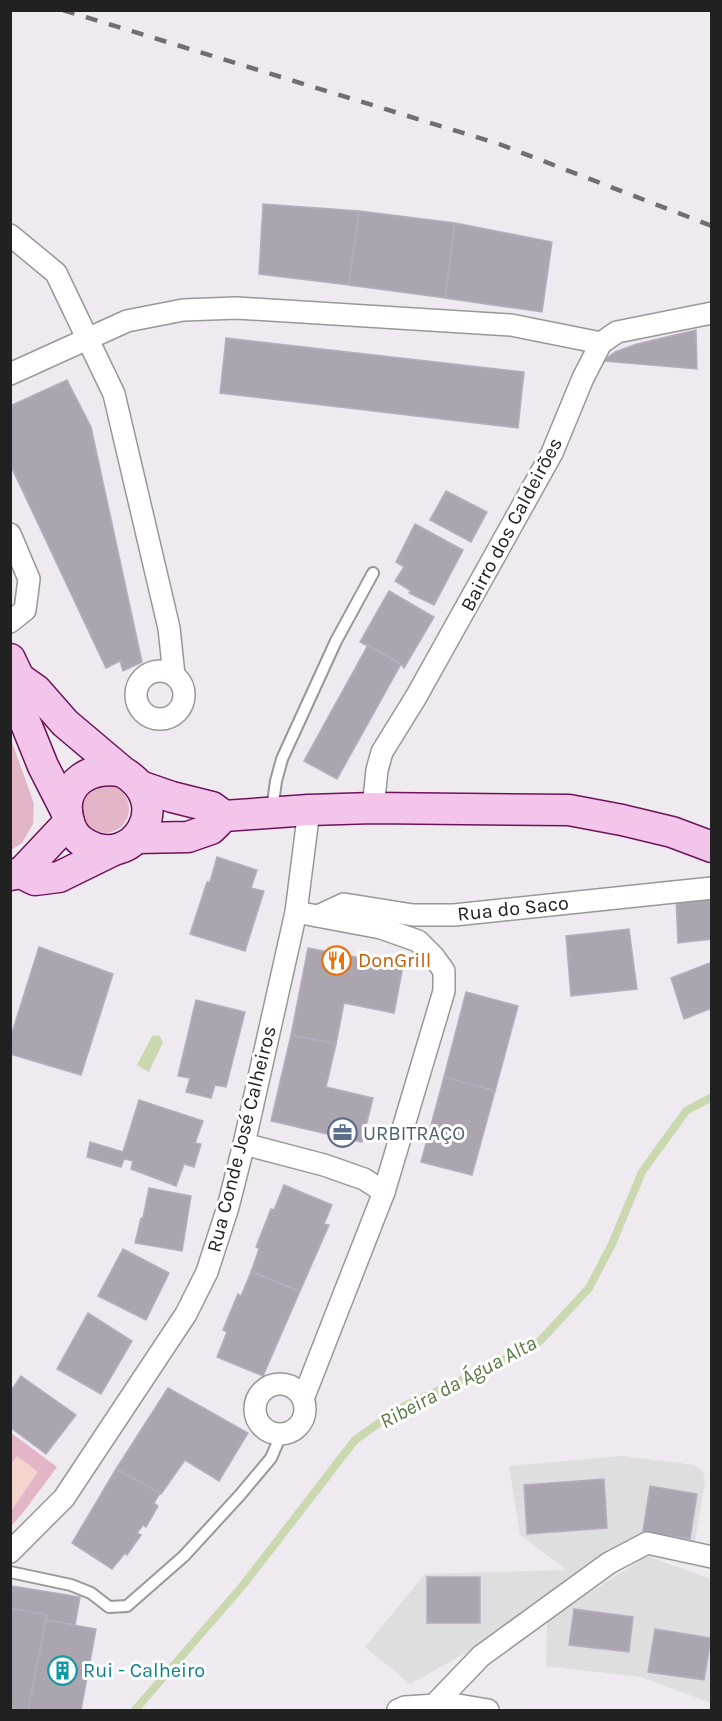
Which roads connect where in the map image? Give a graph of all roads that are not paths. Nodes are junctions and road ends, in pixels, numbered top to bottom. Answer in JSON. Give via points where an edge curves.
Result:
{"nodes":[{"id":1,"x":10,"y":235,"type":"edge"},
{"id":2,"x":711,"y":313,"type":"edge"},
{"id":3,"x":87,"y":340,"type":"junction"},
{"id":4,"x":601,"y":343,"type":"junction"},
{"id":5,"x":10,"y":374,"type":"edge"},
{"id":6,"x":10,"y":534,"type":"edge"},
{"id":7,"x":373,"y":573,"type":"dead end"},
{"id":8,"x":10,"y":622,"type":"edge"},
{"id":9,"x":15,"y":668,"type":"edge"},
{"id":10,"x":174,"y":675,"type":"dead end"},
{"id":11,"x":131,"y":779,"type":"junction"},
{"id":12,"x":374,"y":808,"type":"junction"},
{"id":13,"x":309,"y":810,"type":"junction"},
{"id":14,"x":271,"y":813,"type":"junction"},
{"id":15,"x":224,"y":816,"type":"junction"},
{"id":16,"x":68,"y":818,"type":"junction"},
{"id":17,"x":125,"y":844,"type":"junction"},
{"id":18,"x":711,"y":847,"type":"edge"},
{"id":19,"x":16,"y":874,"type":"edge"},
{"id":20,"x":711,"y":888,"type":"edge"},
{"id":21,"x":296,"y":912,"type":"junction"},
{"id":22,"x":318,"y":916,"type":"junction"},
{"id":23,"x":244,"y":1144,"type":"junction"},
{"id":24,"x":384,"y":1192,"type":"junction"},
{"id":25,"x":303,"y":1399,"type":"junction"},
{"id":26,"x":281,"y":1434,"type":"junction"},
{"id":27,"x":10,"y":1552,"type":"edge"},
{"id":28,"x":711,"y":1557,"type":"edge"},
{"id":29,"x":10,"y":1572,"type":"edge"},
{"id":30,"x":434,"y":1705,"type":"junction"},
{"id":31,"x":398,"y":1710,"type":"edge"},
{"id":32,"x":488,"y":1710,"type":"edge"}],
"edges":[{"from":1,"to":3,"type":"street","via":[[56,273]]},
{"from":2,"to":4,"type":"street","via":[[616,332]]},
{"from":3,"to":4,"type":"street","via":[[127,321],[183,310],[237,308],[511,325]]},
{"from":3,"to":5,"type":"street"},
{"from":3,"to":10,"type":"street","via":[[114,394],[169,628]]},
{"from":4,"to":12,"type":"street","name":"Bairro dos Caldeirões","via":[[552,453],[382,752]]},
{"from":6,"to":8,"type":"street","via":[[29,579],[25,610]]},
{"from":7,"to":14,"type":"lane","via":[[336,641],[282,759]]},
{"from":9,"to":11,"type":"main road","via":[[65,723]]},
{"from":9,"to":16,"type":"main road","via":[[18,704]]},
{"from":11,"to":15,"type":"main road","via":[[172,797],[212,807]]},
{"from":11,"to":16,"type":"main road","via":[[111,769],[83,777],[71,791]]},
{"from":11,"to":17,"type":"main road","via":[[146,799],[148,813],[144,826]]},
{"from":12,"to":13,"type":"main road"},
{"from":12,"to":18,"type":"main road","via":[[569,810],[672,832]]},
{"from":13,"to":14,"type":"main road"},
{"from":13,"to":21,"type":"street","name":"Rua Conde José Calheiros"},
{"from":14,"to":15,"type":"main road"},
{"from":15,"to":17,"type":"main road","via":[[211,829],[188,837]]},
{"from":16,"to":17,"type":"main road","via":[[74,833],[91,847],[102,850]]},
{"from":16,"to":19,"type":"main road"},
{"from":17,"to":19,"type":"main road","via":[[58,877],[35,880]]},
{"from":20,"to":22,"type":"street","name":"Rua do Saco","via":[[454,915],[413,915],[344,904]]},
{"from":21,"to":22,"type":"street"},
{"from":21,"to":23,"type":"street","name":"Rua Conde José Calheiros"},
{"from":22,"to":24,"type":"street","via":[[381,928],[418,941],[444,972],[444,990]]},
{"from":23,"to":24,"type":"street","via":[[324,1165],[364,1179]]},
{"from":23,"to":27,"type":"street","name":"Rua Conde José Calheiros","via":[[207,1272],[186,1314],[64,1498]]},
{"from":24,"to":25,"type":"street"},
{"from":25,"to":26,"type":"street","via":[[302,1422],[289,1433]]},
{"from":25,"to":26,"type":"street","via":[[292,1387],[275,1384],[256,1400],[256,1417],[266,1430]]},
{"from":26,"to":29,"type":"lane","via":[[271,1458],[240,1495],[184,1556],[127,1606],[110,1607],[71,1585]]},
{"from":28,"to":30,"type":"street","via":[[647,1544],[609,1563],[481,1656]]},
{"from":30,"to":31,"type":"street"},
{"from":30,"to":32,"type":"street"}]}
